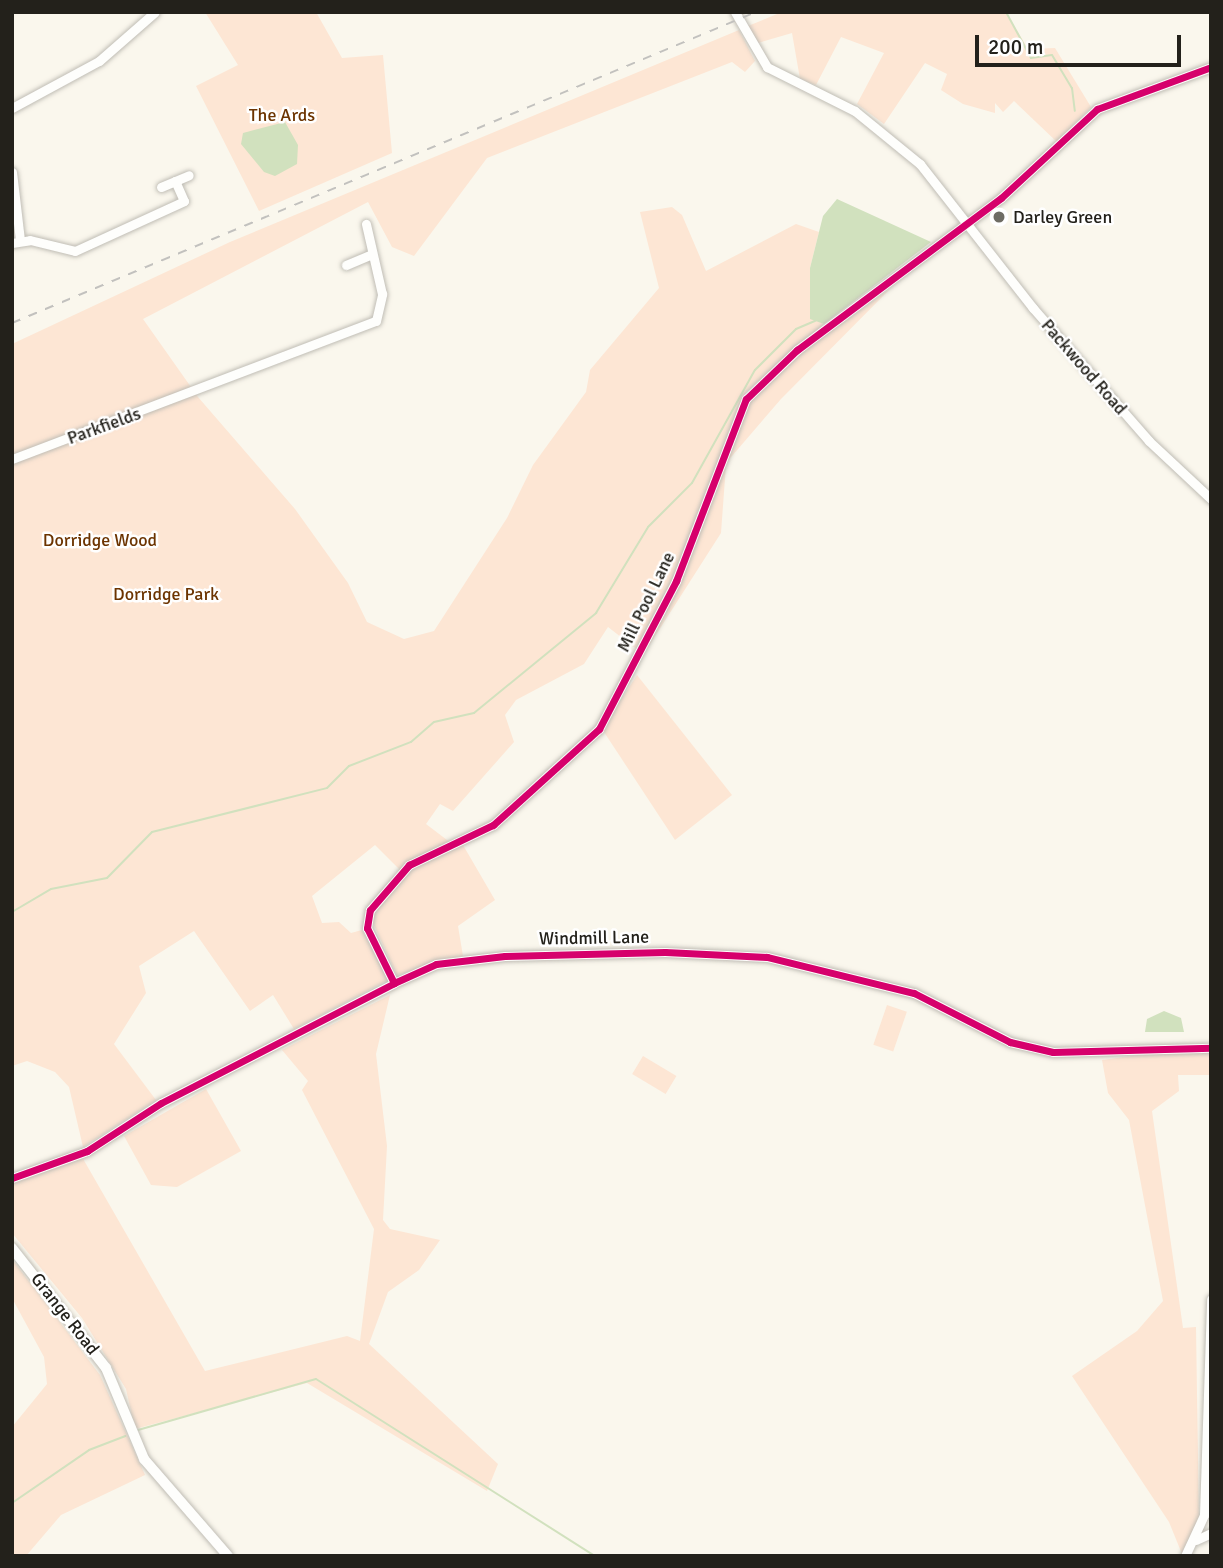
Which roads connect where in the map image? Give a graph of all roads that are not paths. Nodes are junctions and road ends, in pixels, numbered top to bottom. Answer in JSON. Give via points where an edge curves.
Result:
{"nodes":[{"id":1,"x":155,"y":12,"type":"edge"},
{"id":2,"x":735,"y":12,"type":"edge"},
{"id":3,"x":1211,"y":67,"type":"edge"},
{"id":4,"x":12,"y":108,"type":"edge"},
{"id":5,"x":12,"y":172,"type":"edge"},
{"id":6,"x":189,"y":175,"type":"dead end"},
{"id":7,"x":175,"y":181,"type":"junction"},
{"id":8,"x":161,"y":187,"type":"dead end"},
{"id":9,"x":366,"y":224,"type":"dead end"},
{"id":10,"x":969,"y":224,"type":"junction"},
{"id":11,"x":16,"y":241,"type":"edge"},
{"id":12,"x":372,"y":254,"type":"junction"},
{"id":13,"x":346,"y":265,"type":"dead end"},
{"id":14,"x":12,"y":459,"type":"edge"},
{"id":15,"x":1211,"y":499,"type":"edge"},
{"id":16,"x":394,"y":983,"type":"junction"},
{"id":17,"x":1211,"y":1048,"type":"edge"},
{"id":18,"x":12,"y":1178,"type":"edge"},
{"id":19,"x":12,"y":1248,"type":"edge"},
{"id":20,"x":1211,"y":1299,"type":"edge"},
{"id":21,"x":1204,"y":1515,"type":"junction"},
{"id":22,"x":1211,"y":1523,"type":"edge"},
{"id":23,"x":1211,"y":1533,"type":"edge"},
{"id":24,"x":1196,"y":1540,"type":"junction"},
{"id":25,"x":228,"y":1556,"type":"edge"},
{"id":26,"x":1185,"y":1556,"type":"edge"}],
"edges":[{"from":1,"to":4,"type":"street","via":[[99,61]]},
{"from":2,"to":10,"type":"street","name":"Packwood Road","via":[[762,63],[888,133]]},
{"from":3,"to":10,"type":"street","name":"Mill Pool Lane","via":[[1097,109]]},
{"from":5,"to":11,"type":"street"},
{"from":6,"to":7,"type":"street"},
{"from":7,"to":8,"type":"street"},
{"from":7,"to":11,"type":"street","via":[[184,201],[75,251]]},
{"from":9,"to":12,"type":"street"},
{"from":10,"to":15,"type":"street","name":"Packwood Road","via":[[1087,370]]},
{"from":10,"to":16,"type":"street","name":"Mill Pool Lane","via":[[797,351],[746,399],[676,581],[599,729],[493,825],[409,865],[370,910],[367,928]]},
{"from":12,"to":13,"type":"street"},
{"from":12,"to":14,"type":"street","name":"Parkfields","via":[[380,309],[376,321],[197,394]]},
{"from":16,"to":17,"type":"street","name":"Windmill Lane","via":[[436,964],[505,956],[665,952],[767,957],[914,993],[1010,1042],[1053,1052]]},
{"from":16,"to":18,"type":"street","name":"Windmill Lane","via":[[161,1103],[87,1151]]},
{"from":19,"to":25,"type":"main road","name":"Grange Road","via":[[106,1368],[144,1459]]},
{"from":20,"to":21,"type":"street"},
{"from":21,"to":22,"type":"street"},
{"from":21,"to":24,"type":"street"},
{"from":23,"to":24,"type":"street"},
{"from":24,"to":26,"type":"street"}]}
